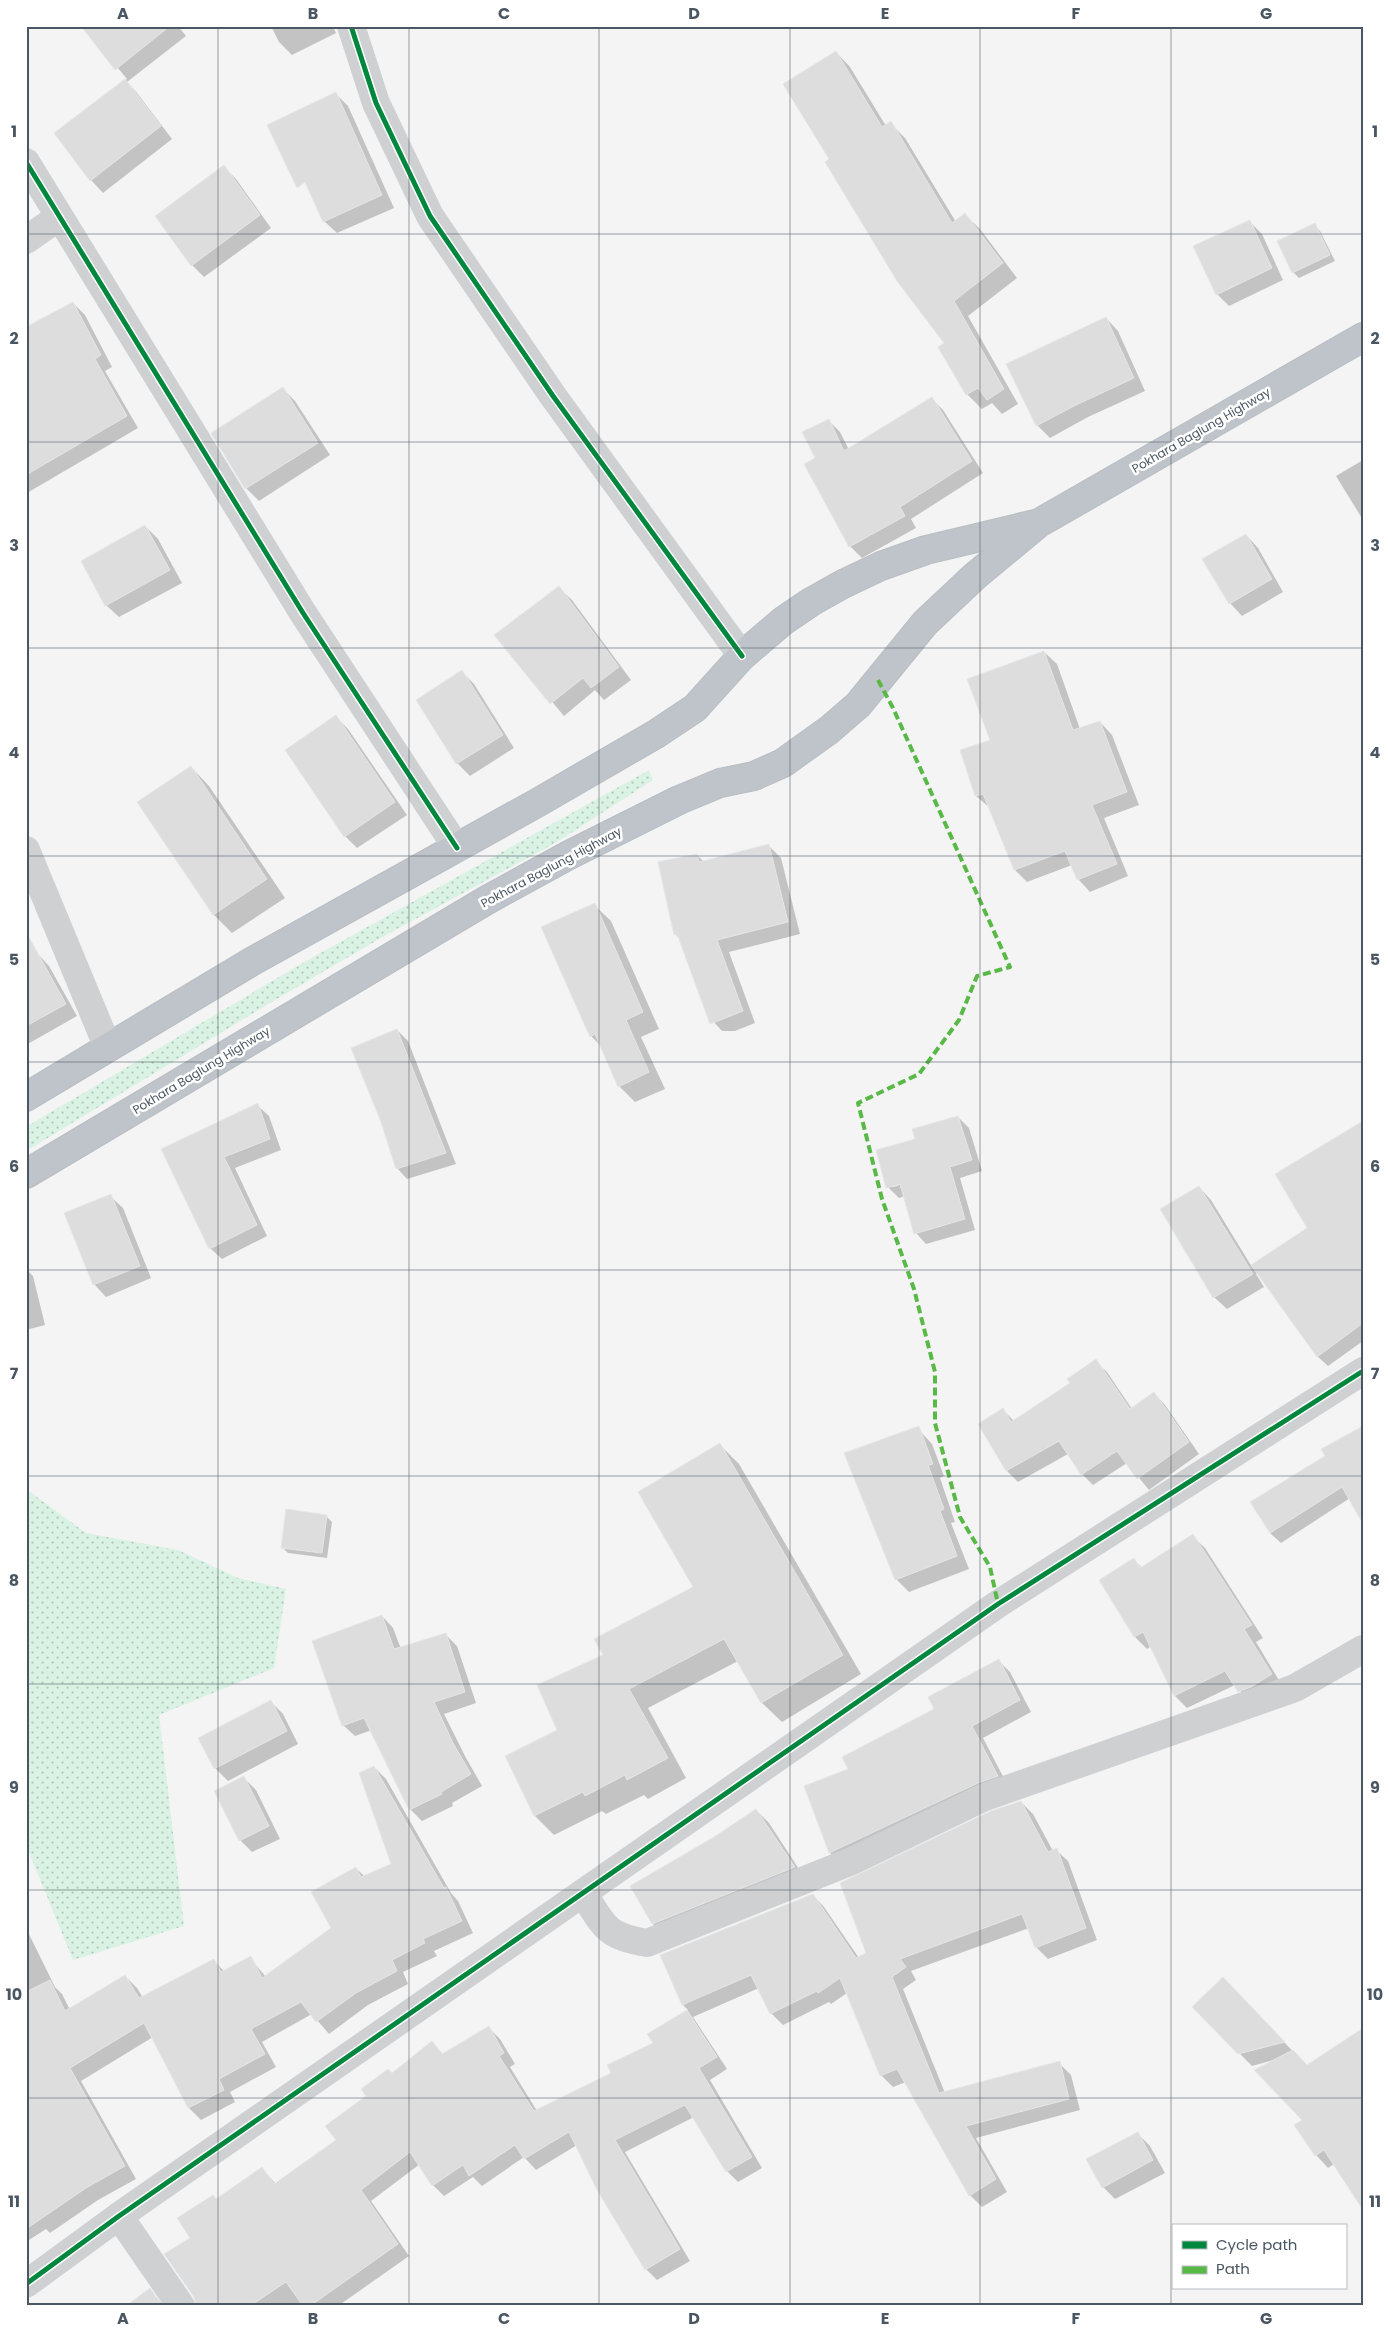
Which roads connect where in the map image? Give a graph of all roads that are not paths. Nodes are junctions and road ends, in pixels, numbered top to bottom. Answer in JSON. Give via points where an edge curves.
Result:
{"nodes":[{"id":1,"x":351,"y":26,"type":"edge"},
{"id":2,"x":26,"y":162,"type":"edge"},
{"id":3,"x":60,"y":217,"type":"junction"},
{"id":4,"x":26,"y":240,"type":"edge"},
{"id":5,"x":1363,"y":337,"type":"edge"},
{"id":6,"x":1039,"y":523,"type":"junction"},
{"id":7,"x":742,"y":656,"type":"junction"},
{"id":8,"x":457,"y":848,"type":"junction"},
{"id":9,"x":26,"y":850,"type":"edge"},
{"id":10,"x":108,"y":1048,"type":"junction"},
{"id":11,"x":26,"y":1097,"type":"edge"},
{"id":12,"x":26,"y":1174,"type":"edge"},
{"id":13,"x":1363,"y":1371,"type":"edge"},
{"id":14,"x":1363,"y":1648,"type":"edge"},
{"id":15,"x":583,"y":1893,"type":"junction"},
{"id":16,"x":119,"y":2216,"type":"junction"},
{"id":17,"x":26,"y":2284,"type":"edge"},
{"id":18,"x":181,"y":2306,"type":"edge"}],
"edges":[{"from":1,"to":7,"type":"street","via":[[376,103],[430,216],[553,396]]},
{"from":2,"to":3,"type":"street"},
{"from":3,"to":4,"type":"street"},
{"from":3,"to":8,"type":"street","via":[[303,613]]},
{"from":5,"to":6,"type":"highway","name":"Pokhara Baglung Highway"},
{"from":6,"to":7,"type":"highway","name":"Pokhara Baglung Highway","via":[[952,543],[881,566],[811,602]]},
{"from":6,"to":12,"type":"highway","name":"Pokhara Baglung Highway","via":[[925,623],[858,705],[783,763],[754,776],[720,783],[679,800],[560,860],[487,900]]},
{"from":7,"to":8,"type":"highway","name":"Pokhara Baglung Highway","via":[[695,708]]},
{"from":8,"to":10,"type":"highway","name":"Pokhara Baglung Highway","via":[[251,962]]},
{"from":9,"to":10,"type":"street"},
{"from":10,"to":11,"type":"highway","name":"Pokhara Baglung Highway"},
{"from":13,"to":15,"type":"street","via":[[998,1604]]},
{"from":14,"to":15,"type":"street","via":[[1295,1688],[985,1797],[852,1861],[647,1943],[628,1940],[607,1930]]},
{"from":15,"to":16,"type":"street"},
{"from":16,"to":17,"type":"street"},
{"from":16,"to":18,"type":"street"}]}
